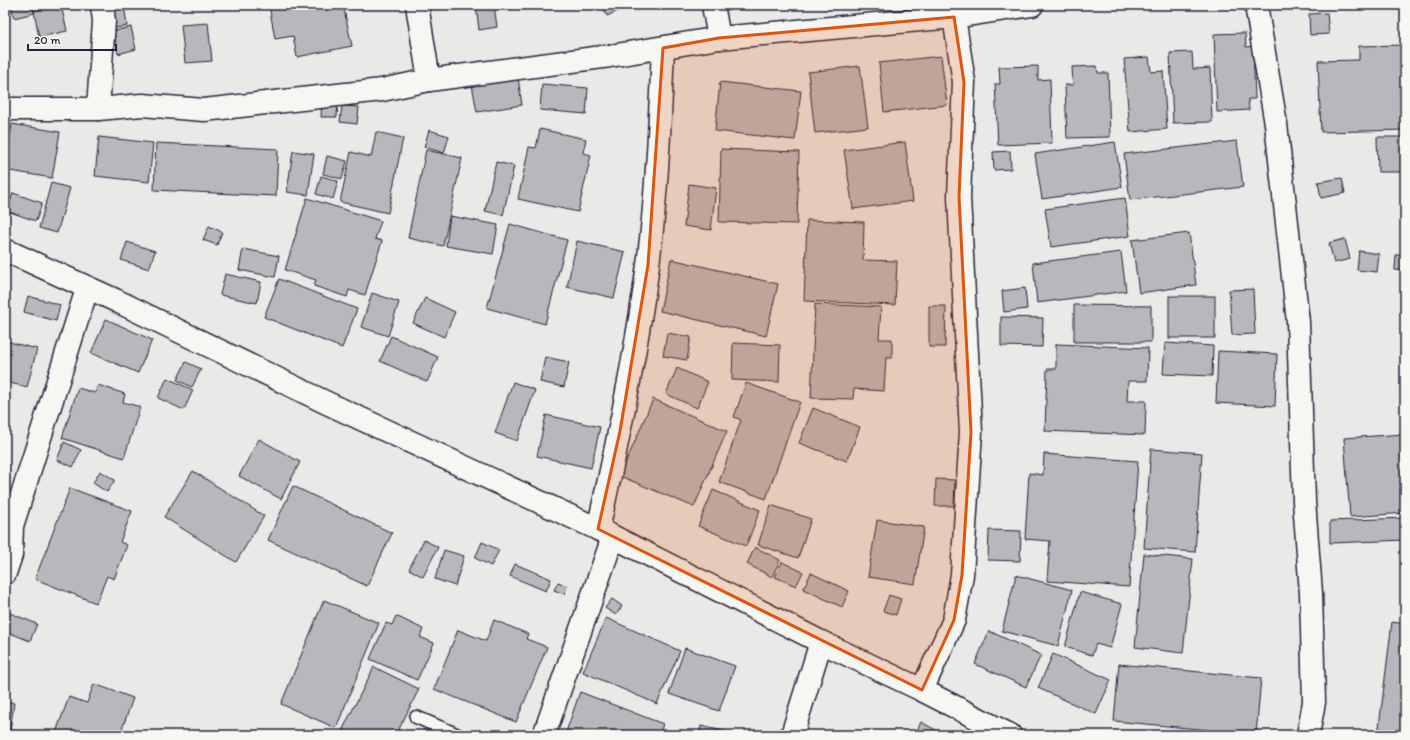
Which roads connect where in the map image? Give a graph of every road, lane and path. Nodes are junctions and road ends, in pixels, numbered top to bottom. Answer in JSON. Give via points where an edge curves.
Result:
{"nodes":[{"id":1,"x":102,"y":5,"type":"edge"},
{"id":2,"x":418,"y":5,"type":"edge"},
{"id":3,"x":713,"y":5,"type":"edge"},
{"id":4,"x":1032,"y":5,"type":"edge"},
{"id":5,"x":1256,"y":5,"type":"edge"},
{"id":6,"x":954,"y":17,"type":"junction"},
{"id":7,"x":718,"y":38,"type":"junction"},
{"id":8,"x":663,"y":48,"type":"junction"},
{"id":9,"x":429,"y":80,"type":"junction"},
{"id":10,"x":5,"y":109,"type":"edge"},
{"id":11,"x":98,"y":109,"type":"junction"},
{"id":12,"x":5,"y":250,"type":"edge"},
{"id":13,"x":87,"y":289,"type":"junction"},
{"id":14,"x":606,"y":533,"type":"junction"},
{"id":15,"x":7,"y":560,"type":"edge"},
{"id":16,"x":821,"y":642,"type":"junction"},
{"id":17,"x":922,"y":690,"type":"junction"},
{"id":18,"x":416,"y":717,"type":"dead end"},
{"id":19,"x":458,"y":735,"type":"edge"},
{"id":20,"x":544,"y":735,"type":"edge"},
{"id":21,"x":792,"y":735,"type":"edge"},
{"id":22,"x":1010,"y":735,"type":"edge"},
{"id":23,"x":1308,"y":735,"type":"edge"}],
"edges":[{"from":1,"to":11,"type":"street","via":[[104,21]]},
{"from":2,"to":9,"type":"street"},
{"from":3,"to":7,"type":"street"},
{"from":4,"to":6,"type":"street"},
{"from":5,"to":23,"type":"street","via":[[1276,124],[1298,322],[1314,702]]},
{"from":6,"to":7,"type":"street"},
{"from":6,"to":17,"type":"street","via":[[964,82],[959,197],[971,432],[962,575],[954,620]]},
{"from":7,"to":8,"type":"street"},
{"from":8,"to":9,"type":"street"},
{"from":8,"to":14,"type":"street","via":[[648,265]]},
{"from":9,"to":11,"type":"street","via":[[382,90],[204,110],[142,106]]},
{"from":10,"to":11,"type":"street"},
{"from":12,"to":13,"type":"street"},
{"from":13,"to":14,"type":"street"},
{"from":13,"to":15,"type":"street","via":[[12,526]]},
{"from":14,"to":16,"type":"street"},
{"from":14,"to":20,"type":"street"},
{"from":16,"to":17,"type":"street"},
{"from":16,"to":21,"type":"street"},
{"from":17,"to":22,"type":"street"},
{"from":18,"to":19,"type":"lane"}]}
